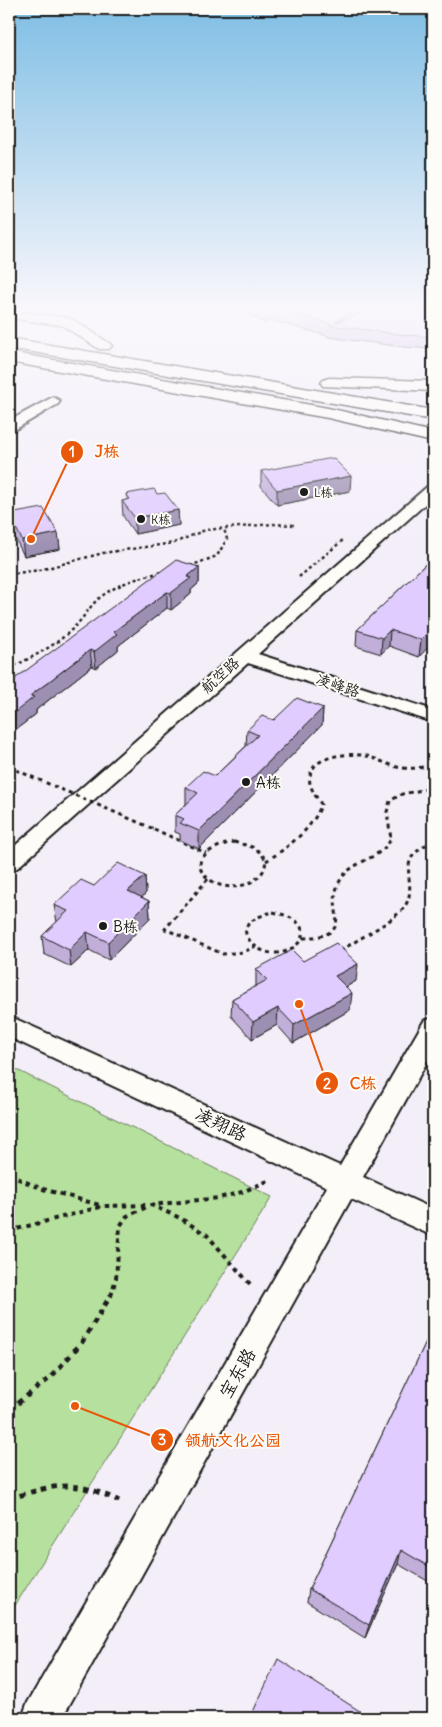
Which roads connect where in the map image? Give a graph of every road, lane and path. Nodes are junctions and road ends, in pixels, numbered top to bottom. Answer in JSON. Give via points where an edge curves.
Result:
{"nodes":[{"id":1,"x":195,"y":390,"type":"edge"},
{"id":2,"x":285,"y":390,"type":"edge"},
{"id":3,"x":369,"y":390,"type":"edge"},
{"id":4,"x":433,"y":400,"type":"edge"},
{"id":5,"x":54,"y":401,"type":"dead end"},
{"id":6,"x":433,"y":415,"type":"edge"},
{"id":7,"x":9,"y":427,"type":"edge"},
{"id":8,"x":433,"y":436,"type":"edge"},
{"id":9,"x":433,"y":489,"type":"edge"},
{"id":10,"x":295,"y":525,"type":"dead end"},
{"id":11,"x":224,"y":529,"type":"junction"},
{"id":12,"x":343,"y":540,"type":"dead end"},
{"id":13,"x":189,"y":566,"type":"edge"},
{"id":14,"x":167,"y":571,"type":"edge"},
{"id":15,"x":9,"y":574,"type":"edge"},
{"id":16,"x":299,"y":577,"type":"dead end"},
{"id":17,"x":243,"y":655,"type":"junction"},
{"id":18,"x":9,"y":668,"type":"edge"},
{"id":19,"x":433,"y":716,"type":"edge"},
{"id":20,"x":433,"y":764,"type":"edge"},
{"id":21,"x":9,"y":767,"type":"edge"},
{"id":22,"x":433,"y":778,"type":"edge"},
{"id":23,"x":433,"y":787,"type":"edge"},
{"id":24,"x":433,"y":840,"type":"edge"},
{"id":25,"x":206,"y":852,"type":"junction"},
{"id":26,"x":266,"y":861,"type":"junction"},
{"id":27,"x":9,"y":863,"type":"edge"},
{"id":28,"x":208,"y":879,"type":"junction"},
{"id":29,"x":303,"y":938,"type":"junction"},
{"id":30,"x":254,"y":948,"type":"junction"},
{"id":31,"x":289,"y":951,"type":"junction"},
{"id":32,"x":335,"y":956,"type":"edge"},
{"id":33,"x":295,"y":957,"type":"edge"},
{"id":34,"x":9,"y":1026,"type":"edge"},
{"id":35,"x":433,"y":1028,"type":"edge"},
{"id":36,"x":9,"y":1176,"type":"edge"},
{"id":37,"x":270,"y":1180,"type":"dead end"},
{"id":38,"x":346,"y":1182,"type":"junction"},
{"id":39,"x":104,"y":1206,"type":"junction"},
{"id":40,"x":151,"y":1206,"type":"junction"},
{"id":41,"x":433,"y":1223,"type":"edge"},
{"id":42,"x":9,"y":1231,"type":"edge"},
{"id":43,"x":250,"y":1284,"type":"dead end"},
{"id":44,"x":9,"y":1410,"type":"edge"},
{"id":45,"x":9,"y":1499,"type":"edge"},
{"id":46,"x":120,"y":1501,"type":"dead end"},
{"id":47,"x":41,"y":1718,"type":"edge"}],
"edges":[{"from":1,"to":8,"type":"main road","via":[[328,413]]},
{"from":2,"to":6,"type":"main road"},
{"from":3,"to":4,"type":"main road"},
{"from":5,"to":7,"type":"street"},
{"from":9,"to":17,"type":"street","name":"航空路"},
{"from":10,"to":11,"type":"path"},
{"from":11,"to":13,"type":"path","via":[[227,539],[217,556]]},
{"from":11,"to":15,"type":"path","via":[[204,530],[179,542],[158,547],[103,553],[40,570]]},
{"from":12,"to":16,"type":"path"},
{"from":14,"to":18,"type":"path","via":[[128,582],[102,595],[68,632],[44,650]]},
{"from":17,"to":19,"type":"street","name":"凌峰路"},
{"from":17,"to":27,"type":"street","name":"航空路"},
{"from":20,"to":26,"type":"path","via":[[413,769],[395,767],[356,754],[330,757],[320,762],[312,769],[309,778],[321,804],[319,813],[286,850]]},
{"from":21,"to":25,"type":"path","bridge":true},
{"from":22,"to":23,"type":"path"},
{"from":23,"to":29,"type":"path","via":[[402,794],[390,801],[387,813],[390,842],[372,859],[342,876],[335,897],[337,923],[332,931],[325,936]]},
{"from":24,"to":32,"type":"path","via":[[410,858],[409,896],[404,907],[354,939]]},
{"from":25,"to":26,"type":"path","via":[[218,845],[234,842],[254,848]]},
{"from":25,"to":28,"type":"path","via":[[200,866]]},
{"from":26,"to":28,"type":"path","via":[[262,876],[247,885],[226,887]]},
{"from":28,"to":30,"type":"path","via":[[165,929],[223,954]]},
{"from":29,"to":30,"type":"path","via":[[302,928],[292,916],[264,913],[256,916],[246,928],[245,935]]},
{"from":29,"to":31,"type":"path"},
{"from":30,"to":31,"type":"path","via":[[270,954]]},
{"from":31,"to":33,"type":"path"},
{"from":34,"to":38,"type":"street","name":"凌翔路"},
{"from":35,"to":38,"type":"street","name":"宝东路"},
{"from":36,"to":39,"type":"path","via":[[63,1196]]},
{"from":37,"to":40,"type":"path","via":[[219,1198]]},
{"from":38,"to":41,"type":"street","name":"凌翔路"},
{"from":38,"to":47,"type":"street","name":"宝东路"},
{"from":39,"to":40,"type":"path"},
{"from":39,"to":42,"type":"path"},
{"from":40,"to":43,"type":"path","via":[[208,1235]]},
{"from":40,"to":44,"type":"path","via":[[127,1216],[120,1226],[116,1278],[110,1298],[82,1342],[51,1377]]},
{"from":45,"to":46,"type":"path","via":[[47,1486],[76,1484],[98,1489]]}]}
